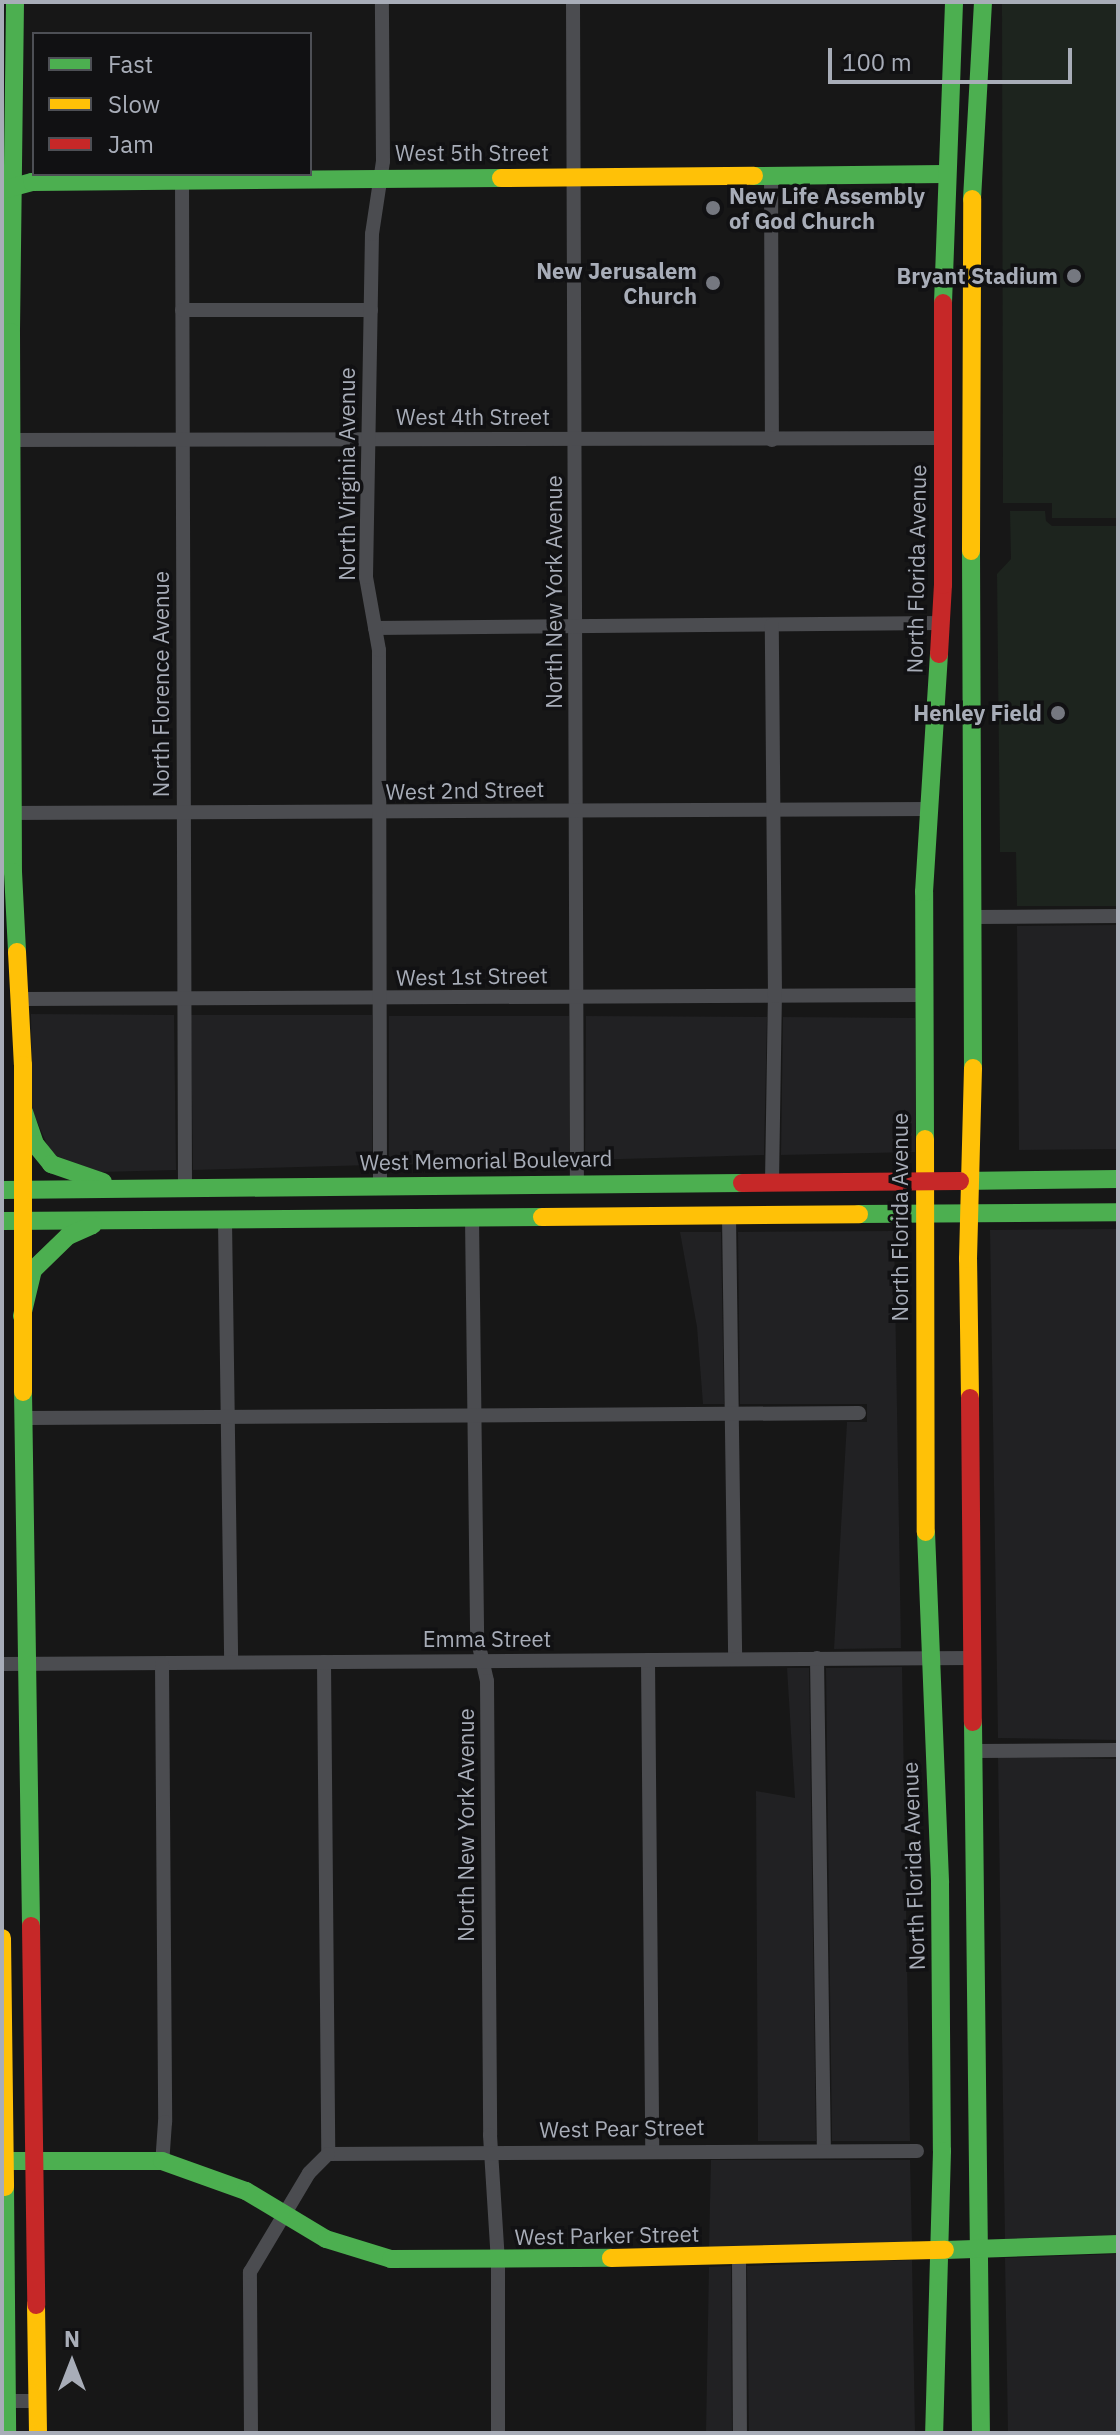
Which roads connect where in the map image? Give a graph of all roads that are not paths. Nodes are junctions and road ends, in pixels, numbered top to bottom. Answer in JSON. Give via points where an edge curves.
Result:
{"nodes":[{"id":1,"x":15,"y":2,"type":"edge"},
{"id":2,"x":382,"y":2,"type":"edge"},
{"id":3,"x":573,"y":2,"type":"edge"},
{"id":4,"x":954,"y":2,"type":"edge"},
{"id":5,"x":983,"y":2,"type":"edge"},
{"id":6,"x":771,"y":174,"type":"junction"},
{"id":7,"x":944,"y":174,"type":"junction"},
{"id":8,"x":574,"y":176,"type":"junction"},
{"id":9,"x":380,"y":177,"type":"junction"},
{"id":10,"x":182,"y":180,"type":"junction"},
{"id":11,"x":7,"y":188,"type":"edge"},
{"id":12,"x":970,"y":232,"type":"junction"},
{"id":13,"x":182,"y":310,"type":"junction"},
{"id":14,"x":371,"y":310,"type":"junction"},
{"id":15,"x":943,"y":438,"type":"junction"},
{"id":16,"x":577,"y":439,"type":"junction"},
{"id":17,"x":7,"y":440,"type":"edge"},
{"id":18,"x":182,"y":440,"type":"junction"},
{"id":19,"x":368,"y":440,"type":"junction"},
{"id":20,"x":772,"y":440,"type":"junction"},
{"id":21,"x":942,"y":623,"type":"junction"},
{"id":22,"x":576,"y":625,"type":"junction"},
{"id":23,"x":772,"y":625,"type":"junction"},
{"id":24,"x":375,"y":628,"type":"junction"},
{"id":25,"x":8,"y":682,"type":"edge"},
{"id":26,"x":774,"y":809,"type":"junction"},
{"id":27,"x":929,"y":809,"type":"junction"},
{"id":28,"x":183,"y":811,"type":"junction"},
{"id":29,"x":576,"y":811,"type":"junction"},
{"id":30,"x":9,"y":813,"type":"edge"},
{"id":31,"x":380,"y":813,"type":"junction"},
{"id":32,"x":1118,"y":916,"type":"edge"},
{"id":33,"x":973,"y":917,"type":"junction"},
{"id":34,"x":973,"y":973,"type":"junction"},
{"id":35,"x":923,"y":995,"type":"junction"},
{"id":36,"x":577,"y":996,"type":"junction"},
{"id":37,"x":775,"y":996,"type":"junction"},
{"id":38,"x":22,"y":999,"type":"junction"},
{"id":39,"x":182,"y":999,"type":"junction"},
{"id":40,"x":381,"y":999,"type":"junction"},
{"id":41,"x":24,"y":1112,"type":"junction"},
{"id":42,"x":1118,"y":1179,"type":"edge"},
{"id":43,"x":924,"y":1181,"type":"junction"},
{"id":44,"x":972,"y":1181,"type":"junction"},
{"id":45,"x":772,"y":1182,"type":"junction"},
{"id":46,"x":577,"y":1183,"type":"junction"},
{"id":47,"x":380,"y":1186,"type":"junction"},
{"id":48,"x":185,"y":1187,"type":"junction"},
{"id":49,"x":120,"y":1188,"type":"junction"},
{"id":50,"x":2,"y":1190,"type":"edge"},
{"id":51,"x":23,"y":1190,"type":"junction"},
{"id":52,"x":1118,"y":1212,"type":"edge"},
{"id":53,"x":925,"y":1214,"type":"junction"},
{"id":54,"x":970,"y":1214,"type":"junction"},
{"id":55,"x":729,"y":1216,"type":"junction"},
{"id":56,"x":472,"y":1217,"type":"junction"},
{"id":57,"x":104,"y":1220,"type":"junction"},
{"id":58,"x":225,"y":1220,"type":"junction"},
{"id":59,"x":2,"y":1221,"type":"edge"},
{"id":60,"x":22,"y":1221,"type":"junction"},
{"id":61,"x":22,"y":1316,"type":"junction"},
{"id":62,"x":859,"y":1413,"type":"dead end"},
{"id":63,"x":732,"y":1414,"type":"junction"},
{"id":64,"x":477,"y":1416,"type":"junction"},
{"id":65,"x":229,"y":1417,"type":"junction"},
{"id":66,"x":26,"y":1418,"type":"junction"},
{"id":67,"x":817,"y":1658,"type":"junction"},
{"id":68,"x":928,"y":1658,"type":"junction"},
{"id":69,"x":973,"y":1658,"type":"junction"},
{"id":70,"x":735,"y":1659,"type":"junction"},
{"id":71,"x":648,"y":1660,"type":"junction"},
{"id":72,"x":482,"y":1661,"type":"junction"},
{"id":73,"x":231,"y":1662,"type":"junction"},
{"id":74,"x":324,"y":1662,"type":"junction"},
{"id":75,"x":29,"y":1663,"type":"junction"},
{"id":76,"x":2,"y":1664,"type":"edge"},
{"id":77,"x":162,"y":1664,"type":"junction"},
{"id":78,"x":1118,"y":1750,"type":"edge"},
{"id":79,"x":975,"y":1751,"type":"junction"},
{"id":80,"x":2,"y":1938,"type":"edge"},
{"id":81,"x":652,"y":2151,"type":"junction"},
{"id":82,"x":824,"y":2151,"type":"junction"},
{"id":83,"x":917,"y":2151,"type":"dead end"},
{"id":84,"x":328,"y":2154,"type":"junction"},
{"id":85,"x":493,"y":2154,"type":"junction"},
{"id":86,"x":35,"y":2160,"type":"junction"},
{"id":87,"x":4,"y":2161,"type":"edge"},
{"id":88,"x":162,"y":2161,"type":"junction"},
{"id":89,"x":283,"y":2215,"type":"junction"},
{"id":90,"x":1118,"y":2244,"type":"edge"},
{"id":91,"x":980,"y":2249,"type":"junction"},
{"id":92,"x":942,"y":2250,"type":"junction"},
{"id":93,"x":739,"y":2257,"type":"junction"},
{"id":94,"x":498,"y":2261,"type":"junction"},
{"id":95,"x":4,"y":2401,"type":"edge"},
{"id":96,"x":38,"y":2401,"type":"junction"},
{"id":97,"x":7,"y":2433,"type":"edge"},
{"id":98,"x":38,"y":2433,"type":"edge"},
{"id":99,"x":251,"y":2433,"type":"edge"},
{"id":100,"x":498,"y":2433,"type":"edge"},
{"id":101,"x":740,"y":2433,"type":"edge"},
{"id":102,"x":934,"y":2433,"type":"edge"},
{"id":103,"x":981,"y":2433,"type":"edge"}],
"edges":[{"from":1,"to":11,"type":"main road"},
{"from":2,"to":9,"type":"street","name":"North Virginia Avenue"},
{"from":3,"to":8,"type":"street","name":"North New York Avenue"},
{"from":4,"to":7,"type":"main road","name":"North Florida Avenue"},
{"from":5,"to":12,"type":"main road"},
{"from":6,"to":7,"type":"main road","name":"West 5th Street"},
{"from":6,"to":8,"type":"main road","name":"West 5th Street"},
{"from":6,"to":20,"type":"street"},
{"from":7,"to":12,"type":"main road"},
{"from":7,"to":15,"type":"main road","name":"North Florida Avenue"},
{"from":8,"to":9,"type":"main road","name":"West 5th Street"},
{"from":8,"to":16,"type":"street","name":"North New York Avenue"},
{"from":9,"to":10,"type":"main road","name":"West 5th Street"},
{"from":9,"to":14,"type":"street","name":"North Virginia Avenue","via":[[372,234]]},
{"from":10,"to":11,"type":"main road","name":"West 5th Street","via":[[32,182]]},
{"from":10,"to":13,"type":"street","name":"North Florence Avenue"},
{"from":11,"to":17,"type":"main road"},
{"from":12,"to":33,"type":"main road"},
{"from":13,"to":14,"type":"street"},
{"from":13,"to":18,"type":"street","name":"North Florence Avenue"},
{"from":14,"to":19,"type":"street","name":"North Virginia Avenue"},
{"from":15,"to":20,"type":"street","name":"West 4th Street"},
{"from":15,"to":21,"type":"main road","name":"North Florida Avenue"},
{"from":16,"to":19,"type":"street","name":"West 4th Street"},
{"from":16,"to":20,"type":"street","name":"West 4th Street"},
{"from":16,"to":22,"type":"street","name":"North New York Avenue"},
{"from":17,"to":18,"type":"street","name":"West 4th Street"},
{"from":17,"to":25,"type":"main road"},
{"from":18,"to":19,"type":"street","name":"West 4th Street"},
{"from":18,"to":28,"type":"street","name":"North Florence Avenue"},
{"from":19,"to":24,"type":"street","name":"North Virginia Avenue","via":[[366,577]]},
{"from":21,"to":23,"type":"street"},
{"from":21,"to":27,"type":"main road","name":"North Florida Avenue"},
{"from":21,"to":34,"type":"main road","via":[[956,645],[962,673],[961,930]]},
{"from":22,"to":23,"type":"street"},
{"from":22,"to":24,"type":"street"},
{"from":22,"to":29,"type":"street","name":"North New York Avenue"},
{"from":23,"to":26,"type":"street"},
{"from":24,"to":31,"type":"street","name":"North Virginia Avenue"},
{"from":25,"to":30,"type":"main road"},
{"from":26,"to":27,"type":"street","name":"West 2nd Street"},
{"from":26,"to":29,"type":"street","name":"West 2nd Street"},
{"from":26,"to":37,"type":"street"},
{"from":27,"to":35,"type":"main road","name":"North Florida Avenue"},
{"from":28,"to":30,"type":"street","name":"West 2nd Street"},
{"from":28,"to":31,"type":"street","name":"West 2nd Street"},
{"from":28,"to":39,"type":"street","name":"North Florence Avenue"},
{"from":29,"to":31,"type":"street","name":"West 2nd Street"},
{"from":29,"to":36,"type":"street","name":"North New York Avenue"},
{"from":30,"to":38,"type":"main road"},
{"from":31,"to":40,"type":"street","name":"North Virginia Avenue"},
{"from":32,"to":33,"type":"street"},
{"from":33,"to":34,"type":"main road"},
{"from":34,"to":44,"type":"main road"},
{"from":35,"to":37,"type":"street","name":"West 1st Street"},
{"from":35,"to":43,"type":"main road","name":"North Florida Avenue"},
{"from":36,"to":37,"type":"street","name":"West 1st Street"},
{"from":36,"to":40,"type":"street","name":"West 1st Street"},
{"from":36,"to":46,"type":"street","name":"North New York Avenue"},
{"from":37,"to":45,"type":"street"},
{"from":38,"to":39,"type":"street","name":"West 1st Street"},
{"from":38,"to":41,"type":"main road"},
{"from":39,"to":40,"type":"street","name":"West 1st Street"},
{"from":39,"to":48,"type":"street","name":"North Florence Avenue"},
{"from":40,"to":47,"type":"street","name":"North Virginia Avenue"},
{"from":41,"to":49,"type":"main road","via":[[35,1144],[51,1164]]},
{"from":41,"to":51,"type":"main road"},
{"from":42,"to":44,"type":"main road","name":"West Memorial Boulevard"},
{"from":43,"to":44,"type":"main road","name":"West Memorial Boulevard"},
{"from":43,"to":45,"type":"main road","name":"West Memorial Boulevard"},
{"from":43,"to":53,"type":"main road","name":"North Florida Avenue"},
{"from":44,"to":54,"type":"main road"},
{"from":45,"to":46,"type":"main road","name":"West Memorial Boulevard"},
{"from":46,"to":47,"type":"main road","name":"West Memorial Boulevard"},
{"from":47,"to":48,"type":"main road","name":"West Memorial Boulevard"},
{"from":48,"to":49,"type":"main road","name":"West Memorial Boulevard"},
{"from":49,"to":51,"type":"main road","name":"West Memorial Boulevard"},
{"from":50,"to":51,"type":"main road","name":"West Memorial Boulevard"},
{"from":51,"to":60,"type":"main road"},
{"from":52,"to":54,"type":"main road"},
{"from":53,"to":54,"type":"main road"},
{"from":53,"to":55,"type":"main road"},
{"from":53,"to":68,"type":"main road","name":"North Florida Avenue"},
{"from":54,"to":69,"type":"main road"},
{"from":55,"to":56,"type":"main road"},
{"from":55,"to":63,"type":"street"},
{"from":56,"to":58,"type":"main road"},
{"from":56,"to":64,"type":"street","name":"North New York Avenue"},
{"from":57,"to":58,"type":"main road"},
{"from":57,"to":60,"type":"main road"},
{"from":57,"to":61,"type":"main road","via":[[49,1251],[33,1270]]},
{"from":58,"to":65,"type":"street"},
{"from":59,"to":60,"type":"main road"},
{"from":60,"to":61,"type":"main road"},
{"from":61,"to":66,"type":"main road"},
{"from":62,"to":63,"type":"street"},
{"from":63,"to":64,"type":"street"},
{"from":63,"to":70,"type":"street"},
{"from":64,"to":65,"type":"street"},
{"from":64,"to":72,"type":"street","name":"North New York Avenue","via":[[477,1637]]},
{"from":65,"to":66,"type":"street"},
{"from":65,"to":73,"type":"street"},
{"from":66,"to":75,"type":"main road"},
{"from":67,"to":68,"type":"street","name":"Emma Street"},
{"from":67,"to":70,"type":"street","name":"Emma Street"},
{"from":67,"to":82,"type":"street"},
{"from":68,"to":69,"type":"street","name":"Emma Street"},
{"from":68,"to":92,"type":"main road","name":"North Florida Avenue","via":[[940,1883]]},
{"from":69,"to":79,"type":"main road"},
{"from":70,"to":71,"type":"street","name":"Emma Street"},
{"from":71,"to":72,"type":"street","name":"Emma Street"},
{"from":71,"to":81,"type":"street"},
{"from":72,"to":74,"type":"street","name":"Emma Street"},
{"from":72,"to":85,"type":"street","name":"North New York Avenue","via":[[487,1681]]},
{"from":73,"to":74,"type":"street","name":"Emma Street"},
{"from":73,"to":77,"type":"street","name":"Emma Street"},
{"from":74,"to":84,"type":"street"},
{"from":75,"to":76,"type":"street","name":"Emma Street"},
{"from":75,"to":77,"type":"street","name":"Emma Street"},
{"from":75,"to":86,"type":"main road"},
{"from":77,"to":88,"type":"street"},
{"from":78,"to":79,"type":"street"},
{"from":79,"to":91,"type":"main road"},
{"from":80,"to":87,"type":"main road"},
{"from":81,"to":82,"type":"street","name":"West Pear Street"},
{"from":81,"to":85,"type":"street","name":"West Pear Street"},
{"from":82,"to":83,"type":"street","name":"West Pear Street"},
{"from":84,"to":85,"type":"street","name":"West Pear Street"},
{"from":84,"to":89,"type":"street","via":[[309,2173]]},
{"from":85,"to":94,"type":"street","name":"North New York Avenue"},
{"from":86,"to":87,"type":"main road"},
{"from":86,"to":88,"type":"main road"},
{"from":86,"to":96,"type":"main road"},
{"from":87,"to":95,"type":"main road"},
{"from":88,"to":89,"type":"main road","via":[[246,2191]]},
{"from":89,"to":94,"type":"main road","name":"West Parker Street","via":[[369,2255]]},
{"from":89,"to":99,"type":"street","via":[[250,2272]]},
{"from":90,"to":91,"type":"main road","name":"West Parker Street"},
{"from":91,"to":92,"type":"main road","name":"West Parker Street"},
{"from":91,"to":103,"type":"main road"},
{"from":92,"to":93,"type":"main road","name":"West Parker Street"},
{"from":92,"to":102,"type":"main road","name":"North Florida Avenue"},
{"from":93,"to":94,"type":"main road","name":"West Parker Street"},
{"from":93,"to":101,"type":"street"},
{"from":94,"to":100,"type":"street","name":"North New York Avenue"},
{"from":95,"to":96,"type":"street"},
{"from":95,"to":97,"type":"main road"},
{"from":96,"to":98,"type":"main road"}]}
